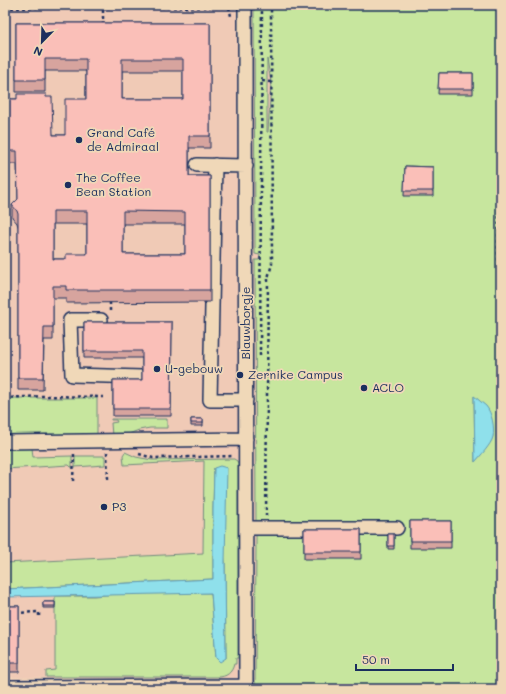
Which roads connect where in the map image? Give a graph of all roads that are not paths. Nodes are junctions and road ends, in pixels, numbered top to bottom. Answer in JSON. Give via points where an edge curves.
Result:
{"nodes":[{"id":1,"x":245,"y":6,"type":"edge"},
{"id":2,"x":197,"y":165,"type":"dead end"},
{"id":3,"x":215,"y":165,"type":"junction"},
{"id":4,"x":246,"y":166,"type":"junction"},
{"id":5,"x":101,"y":320,"type":"edge"},
{"id":6,"x":142,"y":377,"type":"edge"},
{"id":7,"x":246,"y":400,"type":"junction"},
{"id":8,"x":246,"y":439,"type":"junction"},
{"id":9,"x":5,"y":442,"type":"edge"},
{"id":10,"x":246,"y":528,"type":"junction"},
{"id":11,"x":397,"y":528,"type":"dead end"},
{"id":12,"x":5,"y":687,"type":"edge"},
{"id":13,"x":246,"y":687,"type":"edge"},
{"id":14,"x":202,"y":688,"type":"edge"}],
"edges":[{"from":1,"to":4,"type":"street","name":"Blauwborgje"},
{"from":2,"to":3,"type":"street"},
{"from":3,"to":4,"type":"street"},
{"from":3,"to":7,"type":"street","via":[[210,400]]},
{"from":4,"to":7,"type":"street","name":"Blauwborgje"},
{"from":5,"to":6,"type":"street","via":[[70,320],[72,375]]},
{"from":7,"to":8,"type":"street","name":"Blauwborgje"},
{"from":8,"to":9,"type":"street"},
{"from":8,"to":10,"type":"street","name":"Blauwborgje"},
{"from":10,"to":11,"type":"street"},
{"from":10,"to":13,"type":"street","name":"Blauwborgje"},
{"from":12,"to":14,"type":"street"},
{"from":13,"to":14,"type":"street"}]}
